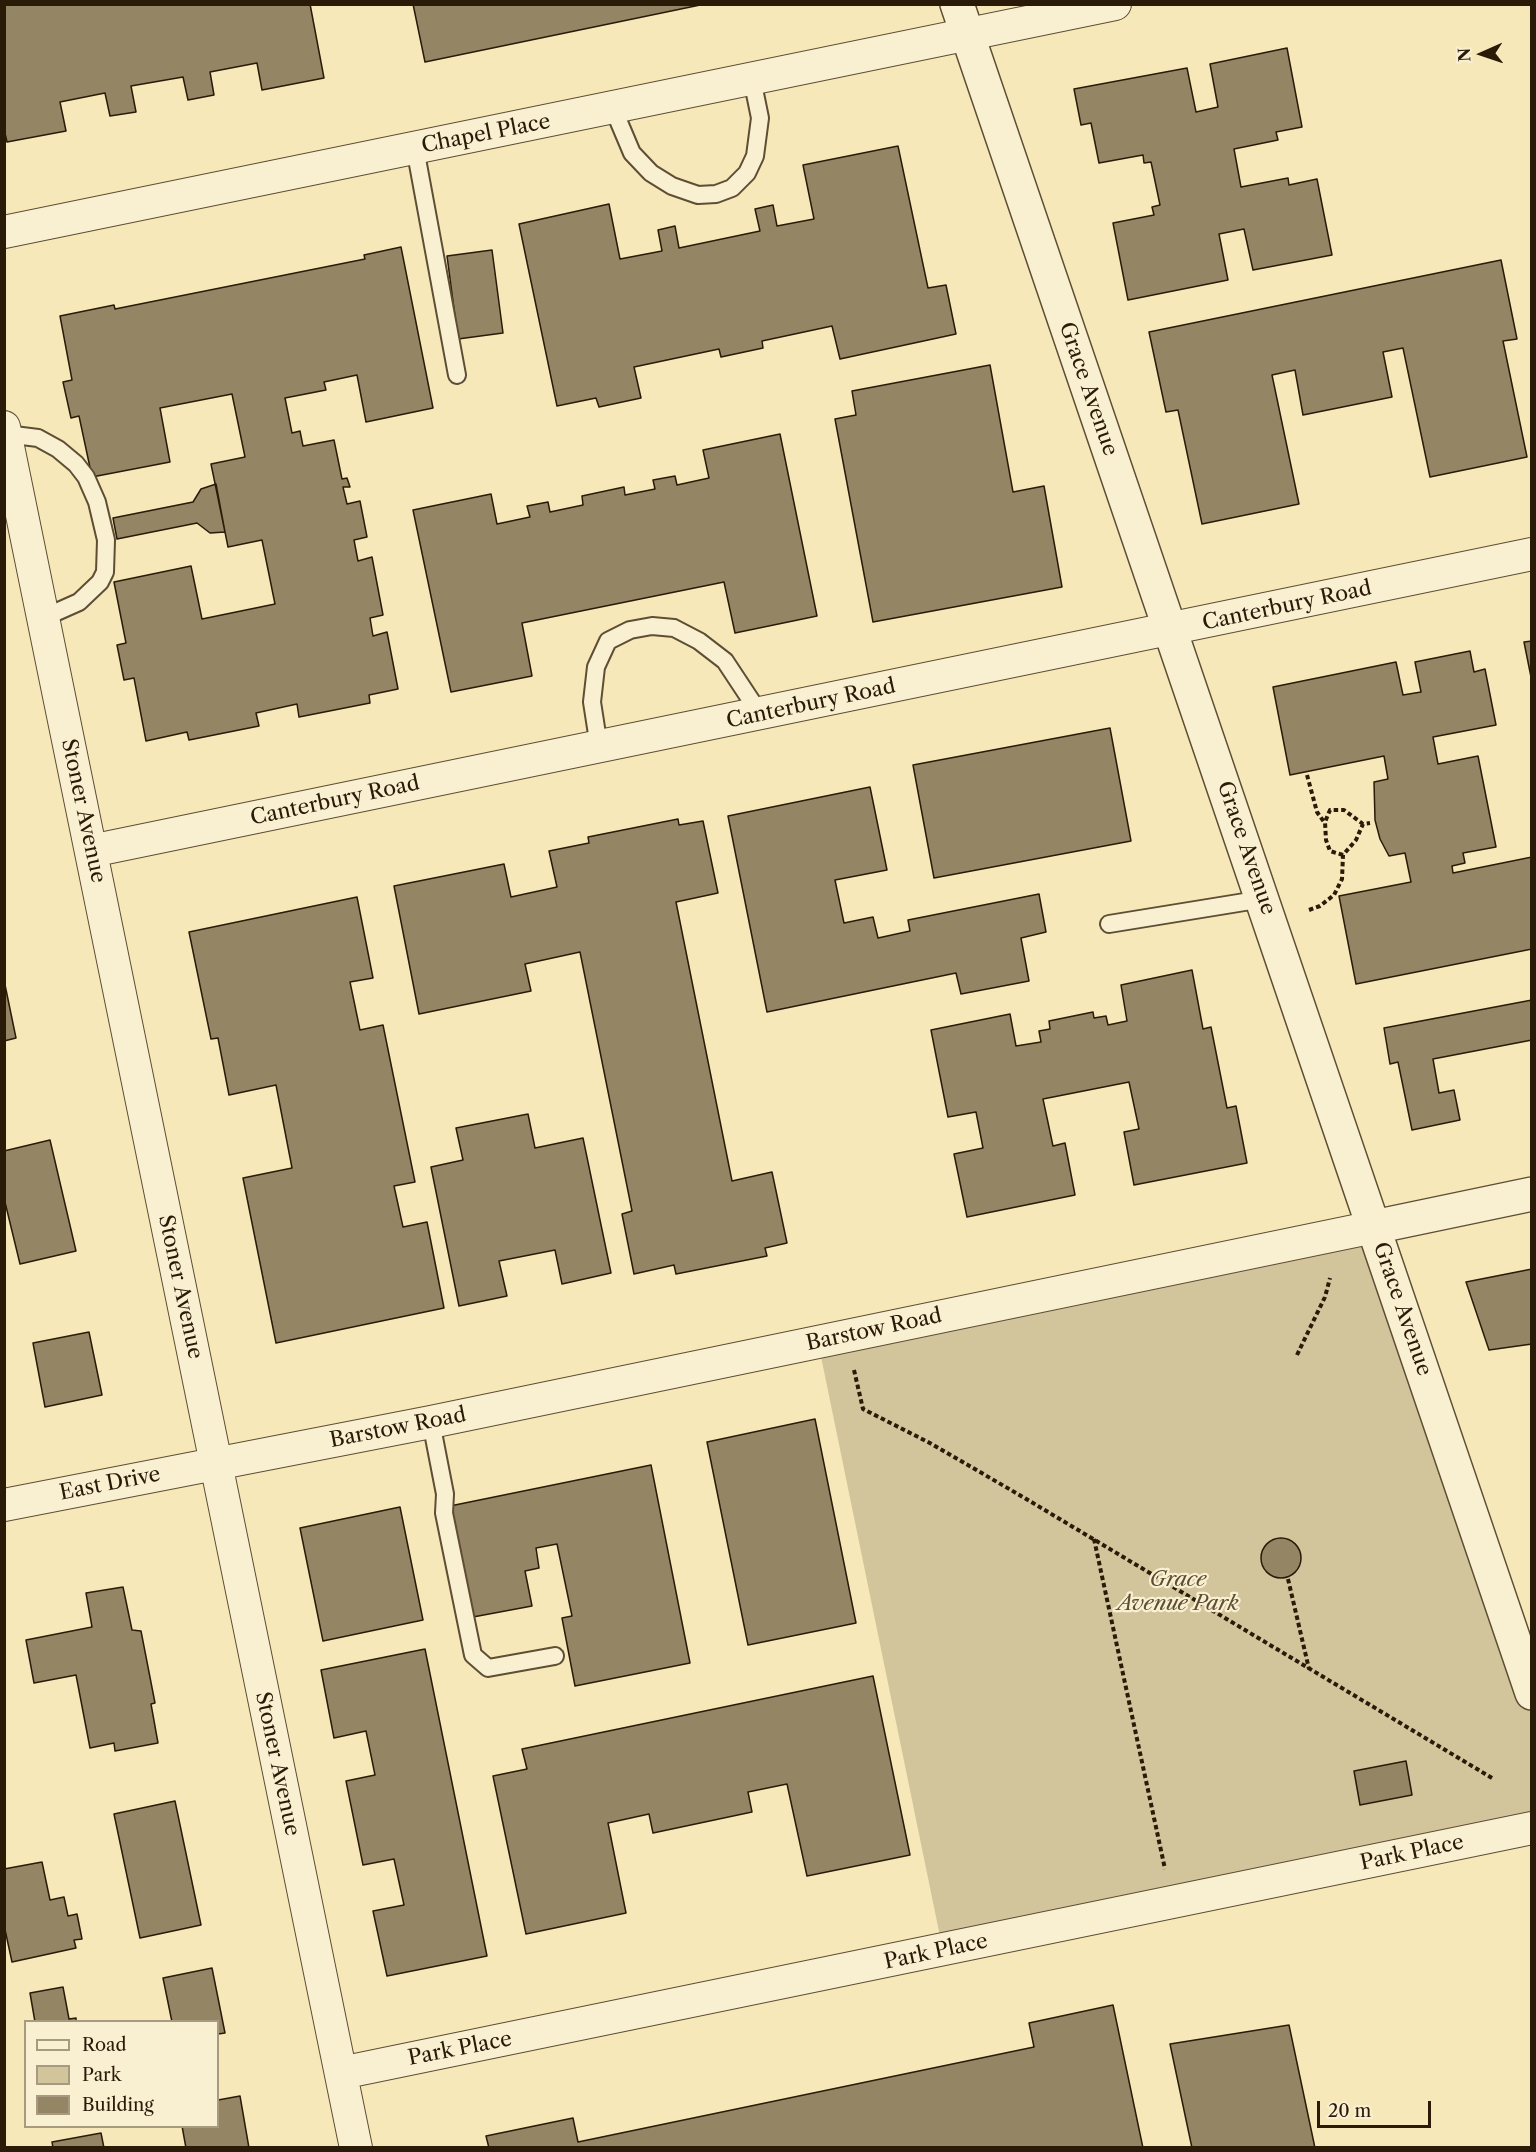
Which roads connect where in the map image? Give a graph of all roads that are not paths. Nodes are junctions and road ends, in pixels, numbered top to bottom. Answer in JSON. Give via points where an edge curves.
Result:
{"nodes":[{"id":1,"x":957,"y":4,"type":"edge"},
{"id":2,"x":1115,"y":4,"type":"edge"},
{"id":3,"x":968,"y":35,"type":"junction"},
{"id":4,"x":752,"y":79,"type":"junction"},
{"id":5,"x":613,"y":108,"type":"junction"},
{"id":6,"x":414,"y":148,"type":"junction"},
{"id":7,"x":4,"y":232,"type":"edge"},
{"id":8,"x":457,"y":375,"type":"dead end"},
{"id":9,"x":5,"y":431,"type":"edge"},
{"id":10,"x":1532,"y":554,"type":"edge"},
{"id":11,"x":43,"y":618,"type":"junction"},
{"id":12,"x":1171,"y":630,"type":"junction"},
{"id":13,"x":760,"y":714,"type":"junction"},
{"id":14,"x":599,"y":747,"type":"junction"},
{"id":15,"x":91,"y":851,"type":"junction"},
{"id":16,"x":1263,"y":899,"type":"junction"},
{"id":17,"x":1108,"y":924,"type":"dead end"},
{"id":18,"x":1532,"y":1194,"type":"edge"},
{"id":19,"x":1374,"y":1227,"type":"junction"},
{"id":20,"x":431,"y":1422,"type":"junction"},
{"id":21,"x":216,"y":1462,"type":"junction"},
{"id":22,"x":4,"y":1505,"type":"edge"},
{"id":23,"x":555,"y":1656,"type":"dead end"},
{"id":24,"x":1532,"y":1693,"type":"edge"},
{"id":25,"x":1532,"y":1828,"type":"edge"},
{"id":26,"x":340,"y":2073,"type":"junction"},
{"id":27,"x":356,"y":2148,"type":"edge"}],
"edges":[{"from":1,"to":3,"type":"street","name":"Grace Avenue"},
{"from":2,"to":3,"type":"street","name":"Chapel Place"},
{"from":3,"to":4,"type":"street","name":"Chapel Place"},
{"from":3,"to":12,"type":"street","name":"Grace Avenue"},
{"from":4,"to":5,"type":"street","name":"Chapel Place"},
{"from":4,"to":5,"type":"lane","via":[[759,118],[755,156],[747,173],[732,188],[716,194],[698,195],[651,173],[632,153]]},
{"from":5,"to":6,"type":"street","name":"Chapel Place"},
{"from":6,"to":7,"type":"street","name":"Chapel Place"},
{"from":6,"to":8,"type":"lane"},
{"from":9,"to":11,"type":"street","name":"Stoner Avenue"},
{"from":9,"to":11,"type":"lane","via":[[38,438],[76,464],[97,502],[105,540],[105,572],[99,582],[79,602]]},
{"from":10,"to":12,"type":"street","name":"Canterbury Road"},
{"from":11,"to":15,"type":"street","name":"Stoner Avenue"},
{"from":12,"to":13,"type":"street","name":"Canterbury Road"},
{"from":12,"to":16,"type":"street","name":"Grace Avenue"},
{"from":13,"to":14,"type":"street","name":"Canterbury Road"},
{"from":13,"to":14,"type":"lane","via":[[725,661],[699,641],[674,628],[630,630],[608,641],[596,667],[592,702]]},
{"from":14,"to":15,"type":"street","name":"Canterbury Road"},
{"from":15,"to":21,"type":"street","name":"Stoner Avenue"},
{"from":16,"to":17,"type":"lane"},
{"from":16,"to":19,"type":"street","name":"Grace Avenue"},
{"from":18,"to":19,"type":"street","name":"Barstow Road"},
{"from":19,"to":20,"type":"street","name":"Barstow Road"},
{"from":19,"to":24,"type":"street","name":"Grace Avenue"},
{"from":20,"to":21,"type":"street","name":"Barstow Road"},
{"from":20,"to":23,"type":"lane","via":[[445,1494],[444,1513],[473,1655],[488,1668]]},
{"from":21,"to":22,"type":"street","name":"East Drive"},
{"from":21,"to":26,"type":"street","name":"Stoner Avenue"},
{"from":25,"to":26,"type":"street","name":"Park Place"},
{"from":26,"to":27,"type":"street","name":"Stoner Avenue"}]}
